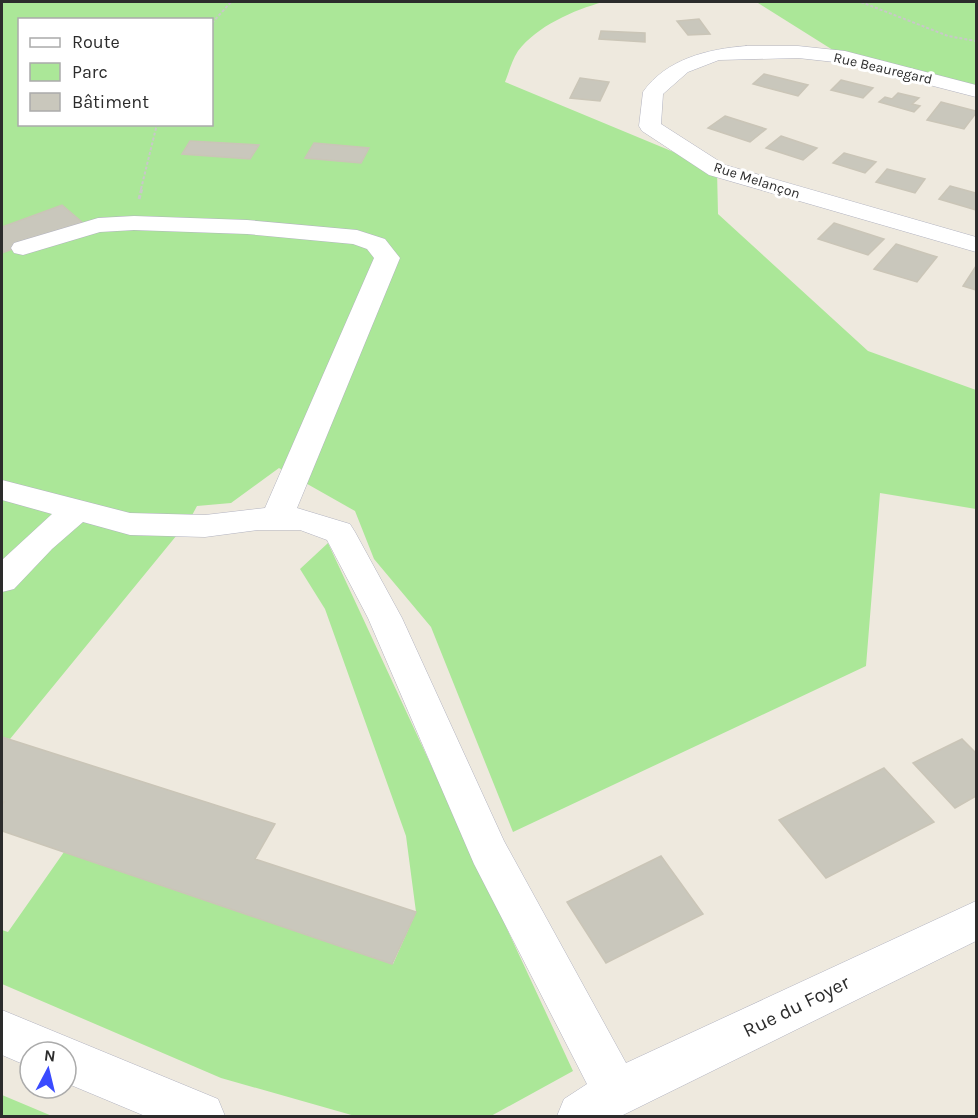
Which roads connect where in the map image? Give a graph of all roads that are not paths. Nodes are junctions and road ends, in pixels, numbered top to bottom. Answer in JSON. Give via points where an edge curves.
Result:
{"nodes":[{"id":1,"x":716,"y":54,"type":"joint"},
{"id":2,"x":976,"y":91,"type":"edge"},
{"id":3,"x":976,"y":245,"type":"edge"},
{"id":4,"x":23,"y":248,"type":"dead end"},
{"id":5,"x":2,"y":490,"type":"edge"},
{"id":6,"x":76,"y":511,"type":"junction"},
{"id":7,"x":276,"y":519,"type":"junction"},
{"id":8,"x":4,"y":574,"type":"edge"},
{"id":9,"x":976,"y":920,"type":"edge"},
{"id":10,"x":2,"y":1032,"type":"edge"},
{"id":11,"x":20,"y":1040,"type":"edge"},
{"id":12,"x":78,"y":1065,"type":"edge"},
{"id":13,"x":601,"y":1108,"type":"edge"},
{"id":14,"x":201,"y":1116,"type":"edge"}],
"edges":[{"from":1,"to":2,"type":"street","name":"Rue Beauregard","via":[[798,52],[844,57]]},
{"from":1,"to":3,"type":"street","name":"Rue Melançon","via":[[681,68],[653,92],[650,126],[717,170]]},
{"from":4,"to":7,"type":"street","via":[[98,225],[134,223],[247,227],[357,237],[376,244],[387,258]]},
{"from":5,"to":6,"type":"street"},
{"from":6,"to":7,"type":"street","via":[[141,524],[205,526]]},
{"from":6,"to":8,"type":"street"},
{"from":7,"to":13,"type":"street","via":[[302,519],[339,532],[386,618]]},
{"from":9,"to":13,"type":"street","name":"Rue du Foyer"},
{"from":10,"to":11,"type":"street"},
{"from":12,"to":14,"type":"street"}]}
